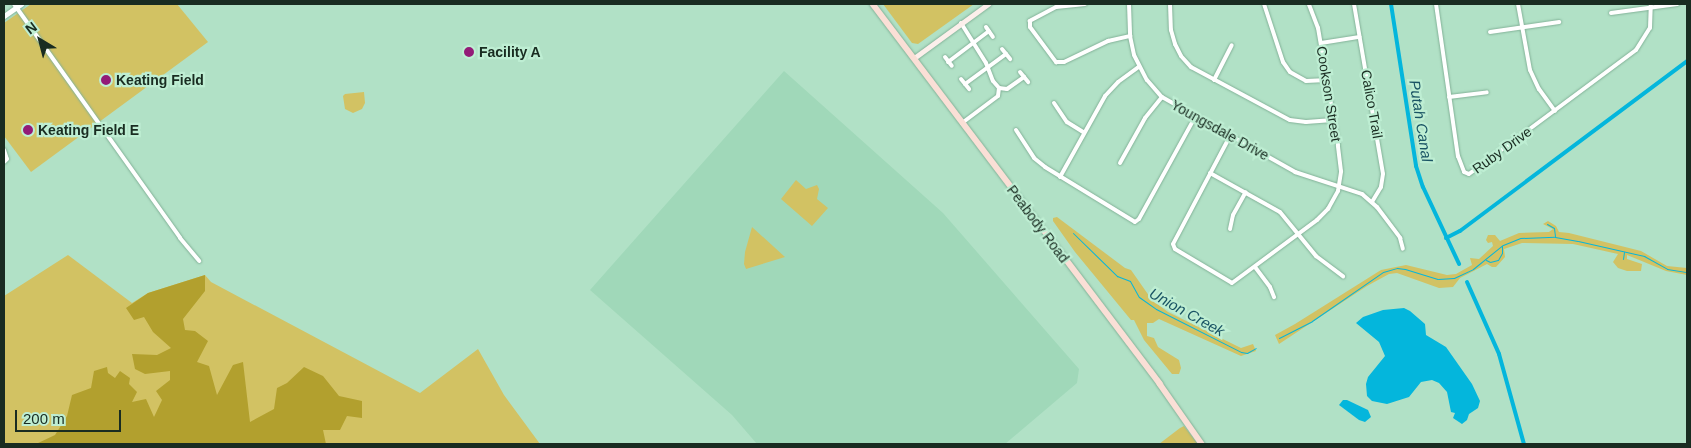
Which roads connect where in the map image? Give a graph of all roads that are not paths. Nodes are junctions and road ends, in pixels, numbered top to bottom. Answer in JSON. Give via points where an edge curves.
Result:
{"nodes":[{"id":1,"x":873,"y":4,"type":"edge"},
{"id":2,"x":988,"y":4,"type":"edge"},
{"id":3,"x":1085,"y":4,"type":"edge"},
{"id":4,"x":1129,"y":4,"type":"edge"},
{"id":5,"x":1170,"y":4,"type":"edge"},
{"id":6,"x":1264,"y":4,"type":"edge"},
{"id":7,"x":1309,"y":4,"type":"edge"},
{"id":8,"x":1354,"y":4,"type":"edge"},
{"id":9,"x":1436,"y":4,"type":"edge"},
{"id":10,"x":1518,"y":4,"type":"edge"},
{"id":11,"x":1677,"y":4,"type":"edge"},
{"id":12,"x":17,"y":5,"type":"edge"},
{"id":13,"x":1651,"y":6,"type":"edge"},
{"id":14,"x":1610,"y":13,"type":"dead end"},
{"id":15,"x":4,"y":16,"type":"edge"},
{"id":16,"x":1559,"y":22,"type":"dead end"},
{"id":17,"x":961,"y":23,"type":"junction"},
{"id":18,"x":986,"y":26,"type":"dead end"},
{"id":19,"x":1521,"y":27,"type":"junction"},
{"id":20,"x":989,"y":31,"type":"junction"},
{"id":21,"x":1490,"y":32,"type":"dead end"},
{"id":22,"x":993,"y":36,"type":"dead end"},
{"id":23,"x":1130,"y":36,"type":"junction"},
{"id":24,"x":1360,"y":37,"type":"junction"},
{"id":25,"x":1321,"y":43,"type":"junction"},
{"id":26,"x":972,"y":44,"type":"junction"},
{"id":27,"x":1232,"y":45,"type":"dead end"},
{"id":28,"x":1002,"y":49,"type":"dead end"},
{"id":29,"x":1006,"y":54,"type":"junction"},
{"id":30,"x":945,"y":57,"type":"dead end"},
{"id":31,"x":914,"y":58,"type":"junction"},
{"id":32,"x":1010,"y":59,"type":"dead end"},
{"id":33,"x":948,"y":62,"type":"junction"},
{"id":34,"x":952,"y":66,"type":"dead end"},
{"id":35,"x":1139,"y":67,"type":"junction"},
{"id":36,"x":987,"y":68,"type":"junction"},
{"id":37,"x":1020,"y":72,"type":"dead end"},
{"id":38,"x":1024,"y":77,"type":"junction"},
{"id":39,"x":961,"y":79,"type":"dead end"},
{"id":40,"x":1214,"y":80,"type":"junction"},
{"id":41,"x":1327,"y":80,"type":"junction"},
{"id":42,"x":1028,"y":82,"type":"dead end"},
{"id":43,"x":965,"y":84,"type":"junction"},
{"id":44,"x":999,"y":88,"type":"junction"},
{"id":45,"x":969,"y":89,"type":"dead end"},
{"id":46,"x":1487,"y":92,"type":"dead end"},
{"id":47,"x":1162,"y":97,"type":"junction"},
{"id":48,"x":1449,"y":97,"type":"junction"},
{"id":49,"x":1054,"y":103,"type":"dead end"},
{"id":50,"x":1555,"y":111,"type":"junction"},
{"id":51,"x":1194,"y":117,"type":"junction"},
{"id":52,"x":1333,"y":120,"type":"junction"},
{"id":53,"x":962,"y":123,"type":"junction"},
{"id":54,"x":1016,"y":130,"type":"dead end"},
{"id":55,"x":1083,"y":132,"type":"junction"},
{"id":56,"x":1230,"y":136,"type":"junction"},
{"id":57,"x":4,"y":150,"type":"edge"},
{"id":58,"x":5,"y":160,"type":"edge"},
{"id":59,"x":1120,"y":163,"type":"dead end"},
{"id":60,"x":1210,"y":173,"type":"junction"},
{"id":61,"x":1060,"y":177,"type":"junction"},
{"id":62,"x":1339,"y":186,"type":"junction"},
{"id":63,"x":1246,"y":192,"type":"junction"},
{"id":64,"x":1372,"y":202,"type":"junction"},
{"id":65,"x":1230,"y":229,"type":"dead end"},
{"id":66,"x":1298,"y":234,"type":"junction"},
{"id":67,"x":1403,"y":249,"type":"dead end"},
{"id":68,"x":199,"y":261,"type":"dead end"},
{"id":69,"x":1255,"y":267,"type":"junction"},
{"id":70,"x":1344,"y":276,"type":"dead end"},
{"id":71,"x":1274,"y":297,"type":"dead end"},
{"id":72,"x":1202,"y":444,"type":"edge"}],
"edges":[{"from":1,"to":31,"type":"main road","name":"Peabody Road"},
{"from":2,"to":17,"type":"main road"},
{"from":3,"to":23,"type":"street","via":[[1056,7],[1030,21],[1030,27],[1056,62],[1064,62],[1108,41]]},
{"from":4,"to":23,"type":"street","name":"Youngsdale Drive"},
{"from":5,"to":40,"type":"street","via":[[1171,30],[1178,50],[1191,67]]},
{"from":6,"to":41,"type":"street","via":[[1283,62],[1290,72],[1306,81]]},
{"from":7,"to":25,"type":"street","name":"Cookson Street","via":[[1317,21]]},
{"from":8,"to":24,"type":"street","name":"Calico Trail"},
{"from":9,"to":48,"type":"street","name":"Ruby Drive"},
{"from":10,"to":19,"type":"street"},
{"from":11,"to":13,"type":"street"},
{"from":12,"to":15,"type":"street"},
{"from":12,"to":68,"type":"street"},
{"from":13,"to":14,"type":"street"},
{"from":13,"to":50,"type":"street","name":"Ruby Drive","via":[[1650,28],[1636,50]]},
{"from":16,"to":19,"type":"street"},
{"from":17,"to":26,"type":"street"},
{"from":17,"to":31,"type":"main road"},
{"from":18,"to":20,"type":"street"},
{"from":19,"to":21,"type":"street"},
{"from":19,"to":50,"type":"street","via":[[1530,70]]},
{"from":20,"to":22,"type":"street"},
{"from":20,"to":26,"type":"street"},
{"from":23,"to":35,"type":"street","name":"Youngsdale Drive"},
{"from":24,"to":25,"type":"street"},
{"from":24,"to":64,"type":"street","name":"Calico Trail","via":[[1384,174]]},
{"from":25,"to":41,"type":"street","name":"Cookson Street"},
{"from":26,"to":33,"type":"street"},
{"from":26,"to":36,"type":"street"},
{"from":27,"to":40,"type":"street"},
{"from":28,"to":29,"type":"street"},
{"from":29,"to":32,"type":"street"},
{"from":29,"to":36,"type":"street"},
{"from":30,"to":33,"type":"street"},
{"from":31,"to":53,"type":"main road","name":"Peabody Road"},
{"from":33,"to":34,"type":"street"},
{"from":35,"to":47,"type":"street","name":"Youngsdale Drive"},
{"from":35,"to":55,"type":"street","via":[[1108,92]]},
{"from":36,"to":43,"type":"street"},
{"from":36,"to":44,"type":"street"},
{"from":37,"to":38,"type":"street"},
{"from":38,"to":42,"type":"street"},
{"from":38,"to":44,"type":"street","via":[[1008,89]]},
{"from":39,"to":43,"type":"street"},
{"from":40,"to":52,"type":"street","via":[[1290,120]]},
{"from":41,"to":52,"type":"street","name":"Cookson Street"},
{"from":43,"to":45,"type":"street"},
{"from":44,"to":53,"type":"street","via":[[998,96]]},
{"from":46,"to":48,"type":"street"},
{"from":47,"to":51,"type":"street","name":"Youngsdale Drive"},
{"from":47,"to":59,"type":"street","via":[[1145,118]]},
{"from":48,"to":50,"type":"street","name":"Ruby Drive","via":[[1458,156],[1468,174]]},
{"from":49,"to":55,"type":"street","via":[[1063,118]]},
{"from":51,"to":56,"type":"street","name":"Youngsdale Drive"},
{"from":51,"to":61,"type":"street","via":[[1136,222]]},
{"from":52,"to":62,"type":"street","name":"Cookson Street","via":[[1341,165]]},
{"from":53,"to":72,"type":"main road","name":"Peabody Road"},
{"from":54,"to":61,"type":"street","via":[[1034,158]]},
{"from":55,"to":61,"type":"street"},
{"from":56,"to":60,"type":"street"},
{"from":56,"to":62,"type":"street","name":"Youngsdale Drive","via":[[1304,176]]},
{"from":57,"to":58,"type":"street"},
{"from":60,"to":63,"type":"street"},
{"from":60,"to":69,"type":"street","via":[[1173,241],[1173,247],[1229,282]]},
{"from":62,"to":64,"type":"street","name":"Youngsdale Drive","via":[[1362,194]]},
{"from":62,"to":66,"type":"street","via":[[1328,209]]},
{"from":63,"to":65,"type":"street","via":[[1233,215]]},
{"from":63,"to":66,"type":"street","via":[[1280,212]]},
{"from":64,"to":67,"type":"street","via":[[1400,238]]},
{"from":66,"to":69,"type":"street"},
{"from":66,"to":70,"type":"street","via":[[1316,256]]},
{"from":69,"to":71,"type":"street"}]}
